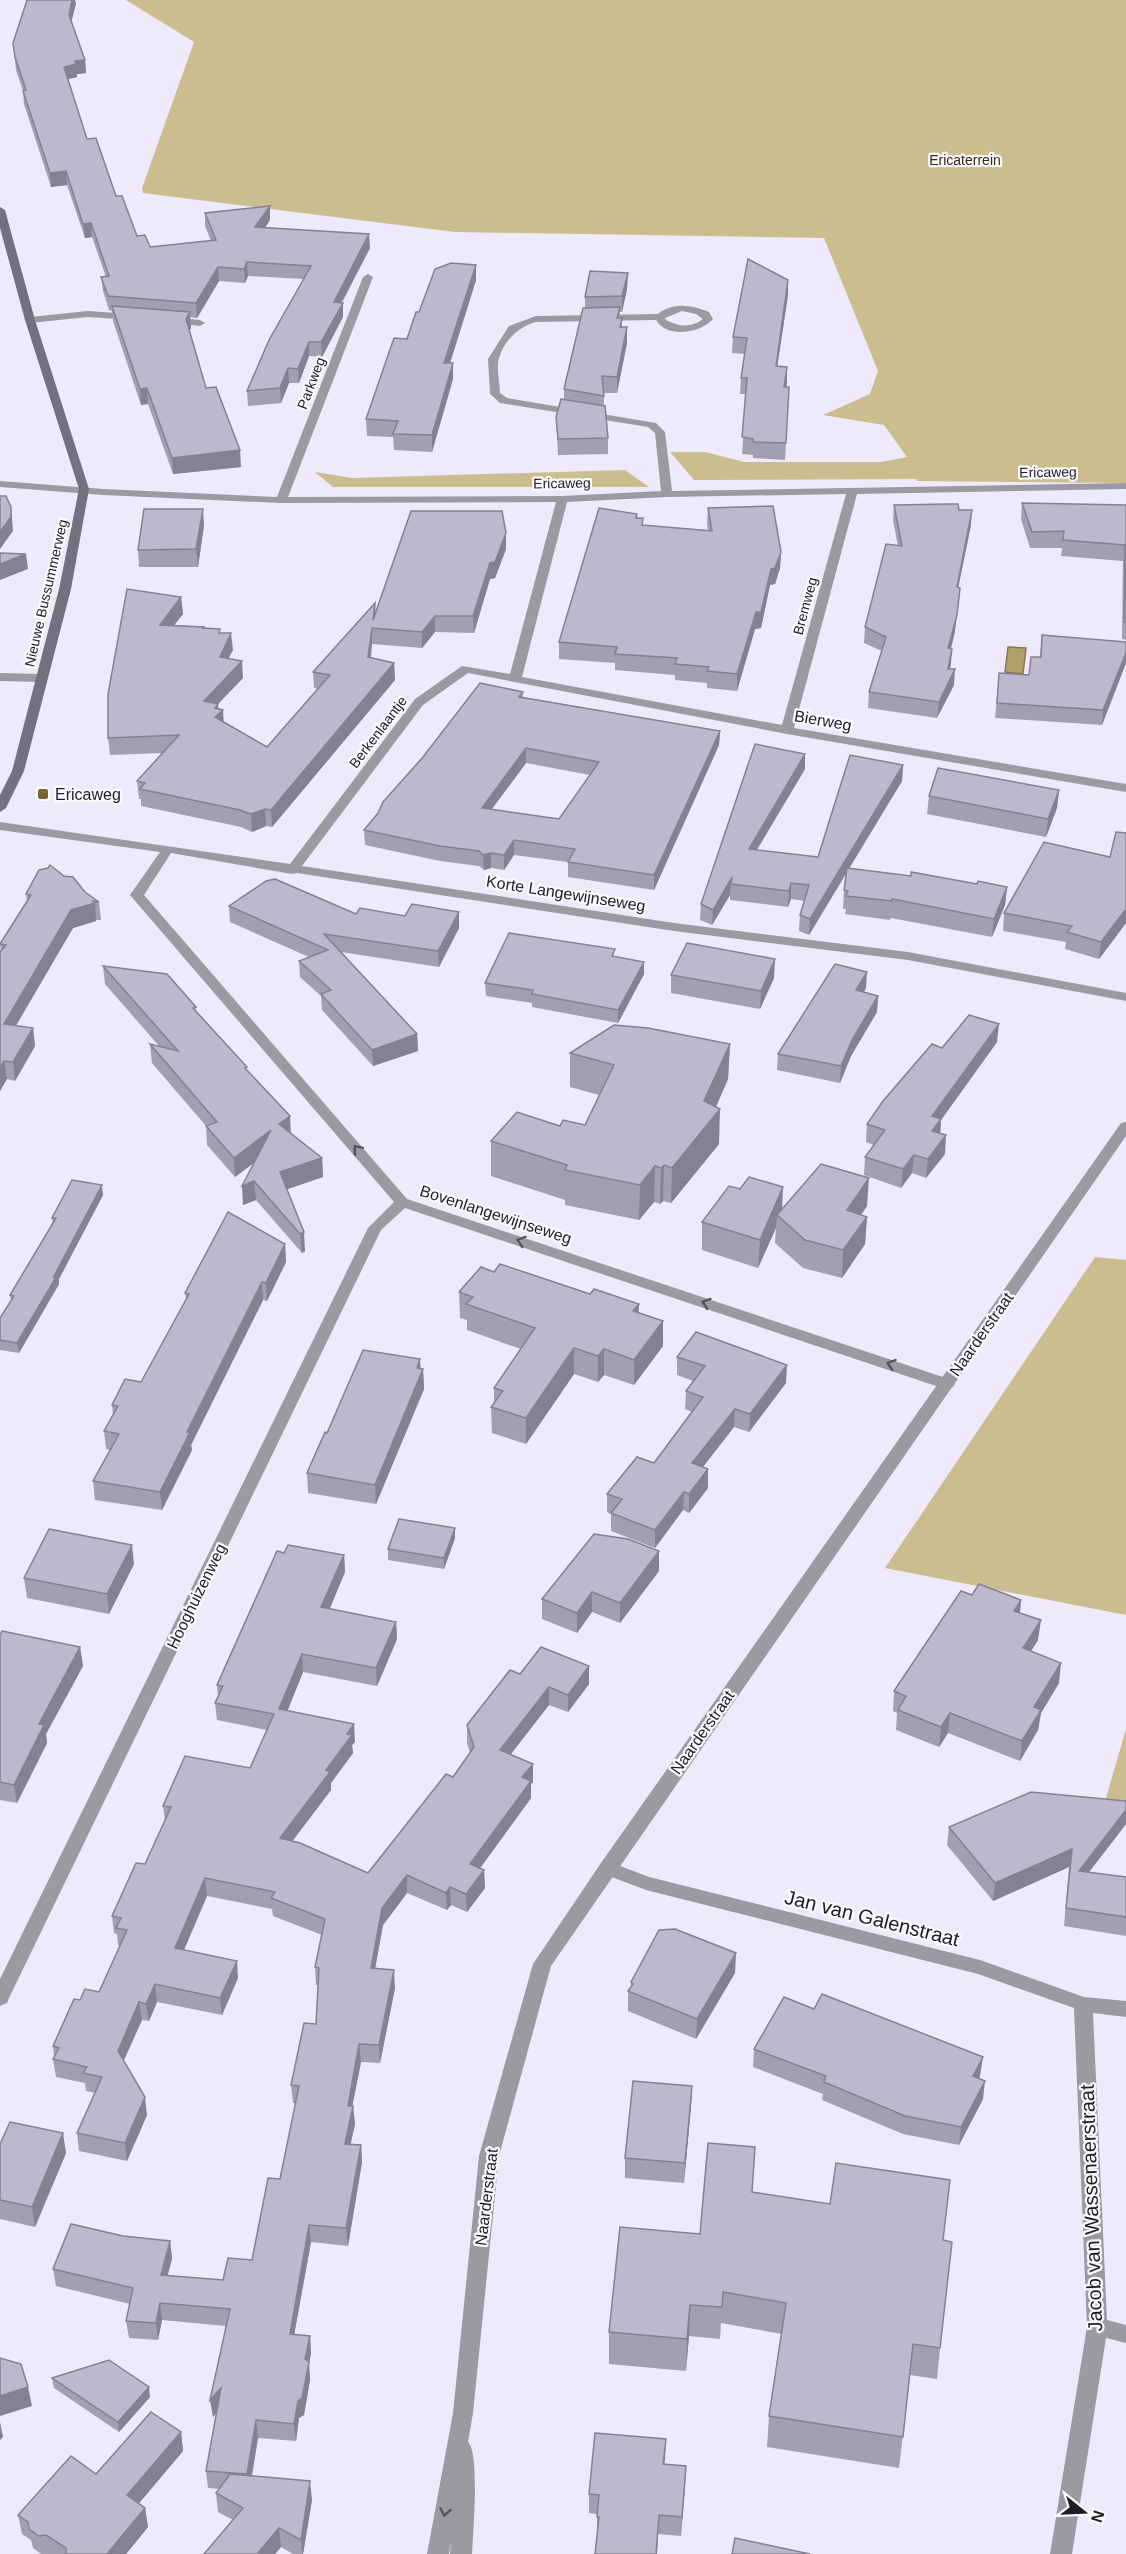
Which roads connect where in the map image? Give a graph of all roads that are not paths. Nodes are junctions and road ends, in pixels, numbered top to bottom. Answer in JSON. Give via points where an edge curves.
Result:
{"nodes":[{"id":1,"x":0,"y":210,"type":"edge"},
{"id":2,"x":368,"y":277,"type":"dead end"},
{"id":3,"x":660,"y":317,"type":"dead end"},
{"id":4,"x":30,"y":320,"type":"junction"},
{"id":5,"x":200,"y":323,"type":"dead end"},
{"id":6,"x":0,"y":484,"type":"edge"},
{"id":7,"x":1126,"y":486,"type":"edge"},
{"id":8,"x":84,"y":489,"type":"junction"},
{"id":9,"x":852,"y":491,"type":"junction"},
{"id":10,"x":667,"y":494,"type":"junction"},
{"id":11,"x":562,"y":499,"type":"junction"},
{"id":12,"x":281,"y":500,"type":"junction"},
{"id":13,"x":0,"y":676,"type":"edge"},
{"id":14,"x":41,"y":678,"type":"junction"},
{"id":15,"x":515,"y":679,"type":"junction"},
{"id":16,"x":787,"y":730,"type":"junction"},
{"id":17,"x":1126,"y":788,"type":"edge"},
{"id":18,"x":0,"y":808,"type":"edge"},
{"id":19,"x":0,"y":826,"type":"edge"},
{"id":20,"x":168,"y":849,"type":"junction"},
{"id":21,"x":292,"y":870,"type":"junction"},
{"id":22,"x":1126,"y":997,"type":"edge"},
{"id":23,"x":1126,"y":1126,"type":"edge"},
{"id":24,"x":402,"y":1202,"type":"junction"},
{"id":25,"x":947,"y":1384,"type":"junction"},
{"id":26,"x":606,"y":1868,"type":"junction"},
{"id":27,"x":0,"y":1998,"type":"edge"},
{"id":28,"x":1083,"y":2004,"type":"junction"},
{"id":29,"x":1126,"y":2009,"type":"edge"},
{"id":30,"x":1097,"y":2327,"type":"junction"},
{"id":31,"x":1126,"y":2334,"type":"edge"},
{"id":32,"x":463,"y":2413,"type":"junction"},
{"id":33,"x":438,"y":2554,"type":"edge"},
{"id":34,"x":461,"y":2554,"type":"edge"},
{"id":35,"x":1061,"y":2554,"type":"edge"}],
"edges":[{"from":1,"to":4,"type":"main road","name":"Nieuwe Bussummerweg"},
{"from":2,"to":12,"type":"street","name":"Parkweg"},
{"from":3,"to":10,"type":"street","via":[[524,322],[513,328],[493,359],[495,394],[504,401],[652,425],[660,432]]},
{"from":4,"to":5,"type":"street","via":[[88,314]]},
{"from":4,"to":8,"type":"main road","name":"Nieuwe Bussummerweg"},
{"from":6,"to":8,"type":"street","name":"Ericaweg"},
{"from":7,"to":9,"type":"street","name":"Ericaweg"},
{"from":8,"to":12,"type":"street","name":"Ericaweg"},
{"from":8,"to":14,"type":"main road","name":"Nieuwe Bussummerweg","via":[[65,589]]},
{"from":9,"to":10,"type":"street","name":"Ericaweg"},
{"from":9,"to":16,"type":"street","name":"Bremweg"},
{"from":10,"to":11,"type":"street","name":"Ericaweg"},
{"from":11,"to":12,"type":"street","name":"Ericaweg"},
{"from":11,"to":15,"type":"street"},
{"from":13,"to":14,"type":"street"},
{"from":14,"to":18,"type":"main road","name":"Nieuwe Bussummerweg","via":[[18,771]]},
{"from":15,"to":16,"type":"street","name":"Bierweg"},
{"from":15,"to":21,"type":"street","name":"Berkenlaantje","via":[[466,669],[419,702]]},
{"from":16,"to":17,"type":"street","name":"Bierweg"},
{"from":19,"to":20,"type":"street","name":"Korte Langewijnseweg"},
{"from":20,"to":21,"type":"street","name":"Korte Langewijnseweg"},
{"from":24,"to":20,"type":"street","name":"Bovenlangewijnseweg","one_way":true,"via":[[137,895]]},
{"from":21,"to":22,"type":"street","name":"Korte Langewijnseweg","via":[[674,927],[908,956]]},
{"from":23,"to":25,"type":"street","name":"Naarderstraat"},
{"from":25,"to":24,"type":"street","name":"Bovenlangewijnseweg","one_way":true},
{"from":24,"to":27,"type":"street","name":"Hooghuizenweg","via":[[375,1228]]},
{"from":25,"to":26,"type":"street","name":"Naarderstraat"},
{"from":26,"to":28,"type":"street","name":"Jan van Galenstraat","via":[[646,1883],[980,1967]]},
{"from":26,"to":32,"type":"street","name":"Naarderstraat","via":[[542,1964],[489,2156]]},
{"from":28,"to":29,"type":"street","name":"Jan van Galenstraat"},
{"from":28,"to":30,"type":"street","name":"Jacob van Wassenaerstraat"},
{"from":30,"to":31,"type":"street"},
{"from":30,"to":35,"type":"street","name":"Jacob van Wassenaerstraat"},
{"from":32,"to":33,"type":"street","name":"Naarderstraat","one_way":true},
{"from":32,"to":34,"type":"street","name":"Naarderstraat"}]}
